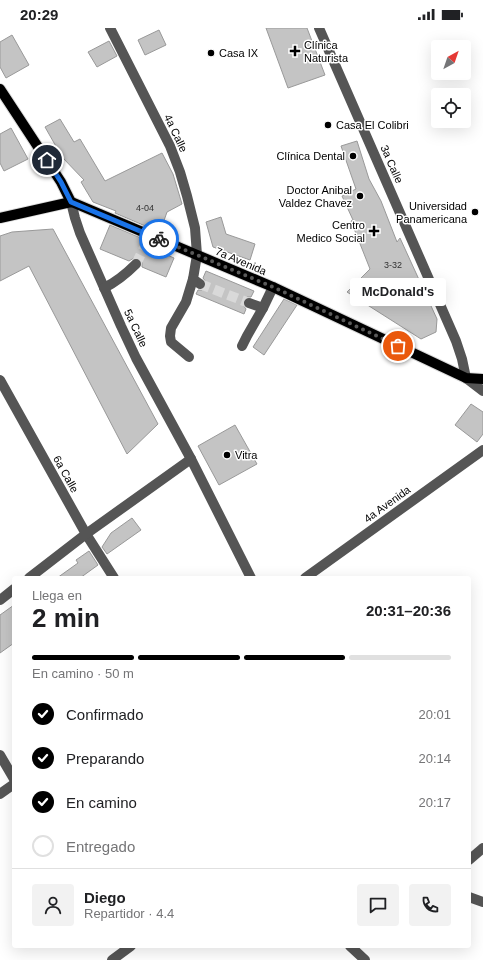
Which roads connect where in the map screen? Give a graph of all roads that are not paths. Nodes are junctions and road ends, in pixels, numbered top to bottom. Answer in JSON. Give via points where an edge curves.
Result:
{"nodes":[{"id":1,"x":110,"y":28,"type":"edge"},
{"id":2,"x":319,"y":28,"type":"edge"},
{"id":3,"x":0,"y":89,"type":"edge"},
{"id":4,"x":71,"y":202,"type":"junction"},
{"id":5,"x":0,"y":218,"type":"edge"},
{"id":6,"x":197,"y":255,"type":"junction"},
{"id":7,"x":136,"y":264,"type":"tunnel mouth"},
{"id":8,"x":273,"y":287,"type":"junction"},
{"id":9,"x":104,"y":288,"type":"junction"},
{"id":10,"x":249,"y":303,"type":"tunnel mouth"},
{"id":11,"x":263,"y":308,"type":"junction"},
{"id":12,"x":242,"y":346,"type":"dead end"},
{"id":13,"x":189,"y":357,"type":"dead end"},
{"id":14,"x":466,"y":378,"type":"junction"},
{"id":15,"x":483,"y":379,"type":"edge"},
{"id":16,"x":2,"y":387,"type":"edge"},
{"id":17,"x":483,"y":391,"type":"edge"},
{"id":18,"x":483,"y":450,"type":"edge"},
{"id":19,"x":191,"y":459,"type":"junction"},
{"id":20,"x":86,"y":534,"type":"junction"},
{"id":21,"x":32,"y":576,"type":"edge"},
{"id":22,"x":113,"y":576,"type":"edge"},
{"id":23,"x":250,"y":576,"type":"edge"},
{"id":24,"x":308,"y":576,"type":"edge"},
{"id":25,"x":12,"y":591,"type":"edge"},
{"id":26,"x":0,"y":600,"type":"edge"},
{"id":27,"x":0,"y":755,"type":"edge"},
{"id":28,"x":12,"y":776,"type":"edge"},
{"id":29,"x":12,"y":785,"type":"edge"},
{"id":30,"x":0,"y":794,"type":"edge"},
{"id":31,"x":483,"y":848,"type":"edge"},
{"id":32,"x":471,"y":858,"type":"edge"},
{"id":33,"x":471,"y":898,"type":"edge"},
{"id":34,"x":483,"y":902,"type":"edge"},
{"id":35,"x":127,"y":948,"type":"edge"},
{"id":36,"x":352,"y":948,"type":"edge"},
{"id":37,"x":115,"y":955,"type":"edge"},
{"id":38,"x":365,"y":960,"type":"edge"}],
"edges":[{"from":1,"to":6,"type":"street","name":"4a Calle","via":[[170,146],[180,172],[195,228]]},
{"from":2,"to":14,"type":"street","name":"3a Calle","via":[[456,341]]},
{"from":3,"to":4,"type":"main road","name":"5a Calle","via":[[61,182]]},
{"from":4,"to":5,"type":"main road"},
{"from":4,"to":6,"type":"main road","name":"7a Avenida","via":[[148,239]]},
{"from":4,"to":9,"type":"street","name":"5a Calle","via":[[80,233]]},
{"from":6,"to":8,"type":"main road","name":"7a Avenida"},
{"from":6,"to":13,"type":"street","name":"4a Calle","via":[[196,281],[171,328],[170,336],[171,342]]},
{"from":7,"to":9,"type":"street"},
{"from":8,"to":11,"type":"street"},
{"from":8,"to":14,"type":"main road","name":"7a Avenida"},
{"from":9,"to":19,"type":"street","name":"5a Calle","via":[[136,358]]},
{"from":10,"to":11,"type":"street"},
{"from":11,"to":12,"type":"street"},
{"from":14,"to":15,"type":"main road"},
{"from":14,"to":17,"type":"street"},
{"from":16,"to":20,"type":"street","name":"6a Calle"},
{"from":18,"to":24,"type":"street","name":"4a Avenida"},
{"from":19,"to":20,"type":"street"},
{"from":19,"to":23,"type":"street","name":"5a Calle"},
{"from":20,"to":21,"type":"street"},
{"from":20,"to":22,"type":"street","name":"6a Calle"},
{"from":25,"to":26,"type":"street"},
{"from":27,"to":28,"type":"street"},
{"from":29,"to":30,"type":"street"},
{"from":31,"to":32,"type":"street"},
{"from":33,"to":34,"type":"street"},
{"from":35,"to":37,"type":"street"},
{"from":36,"to":38,"type":"street"}]}
